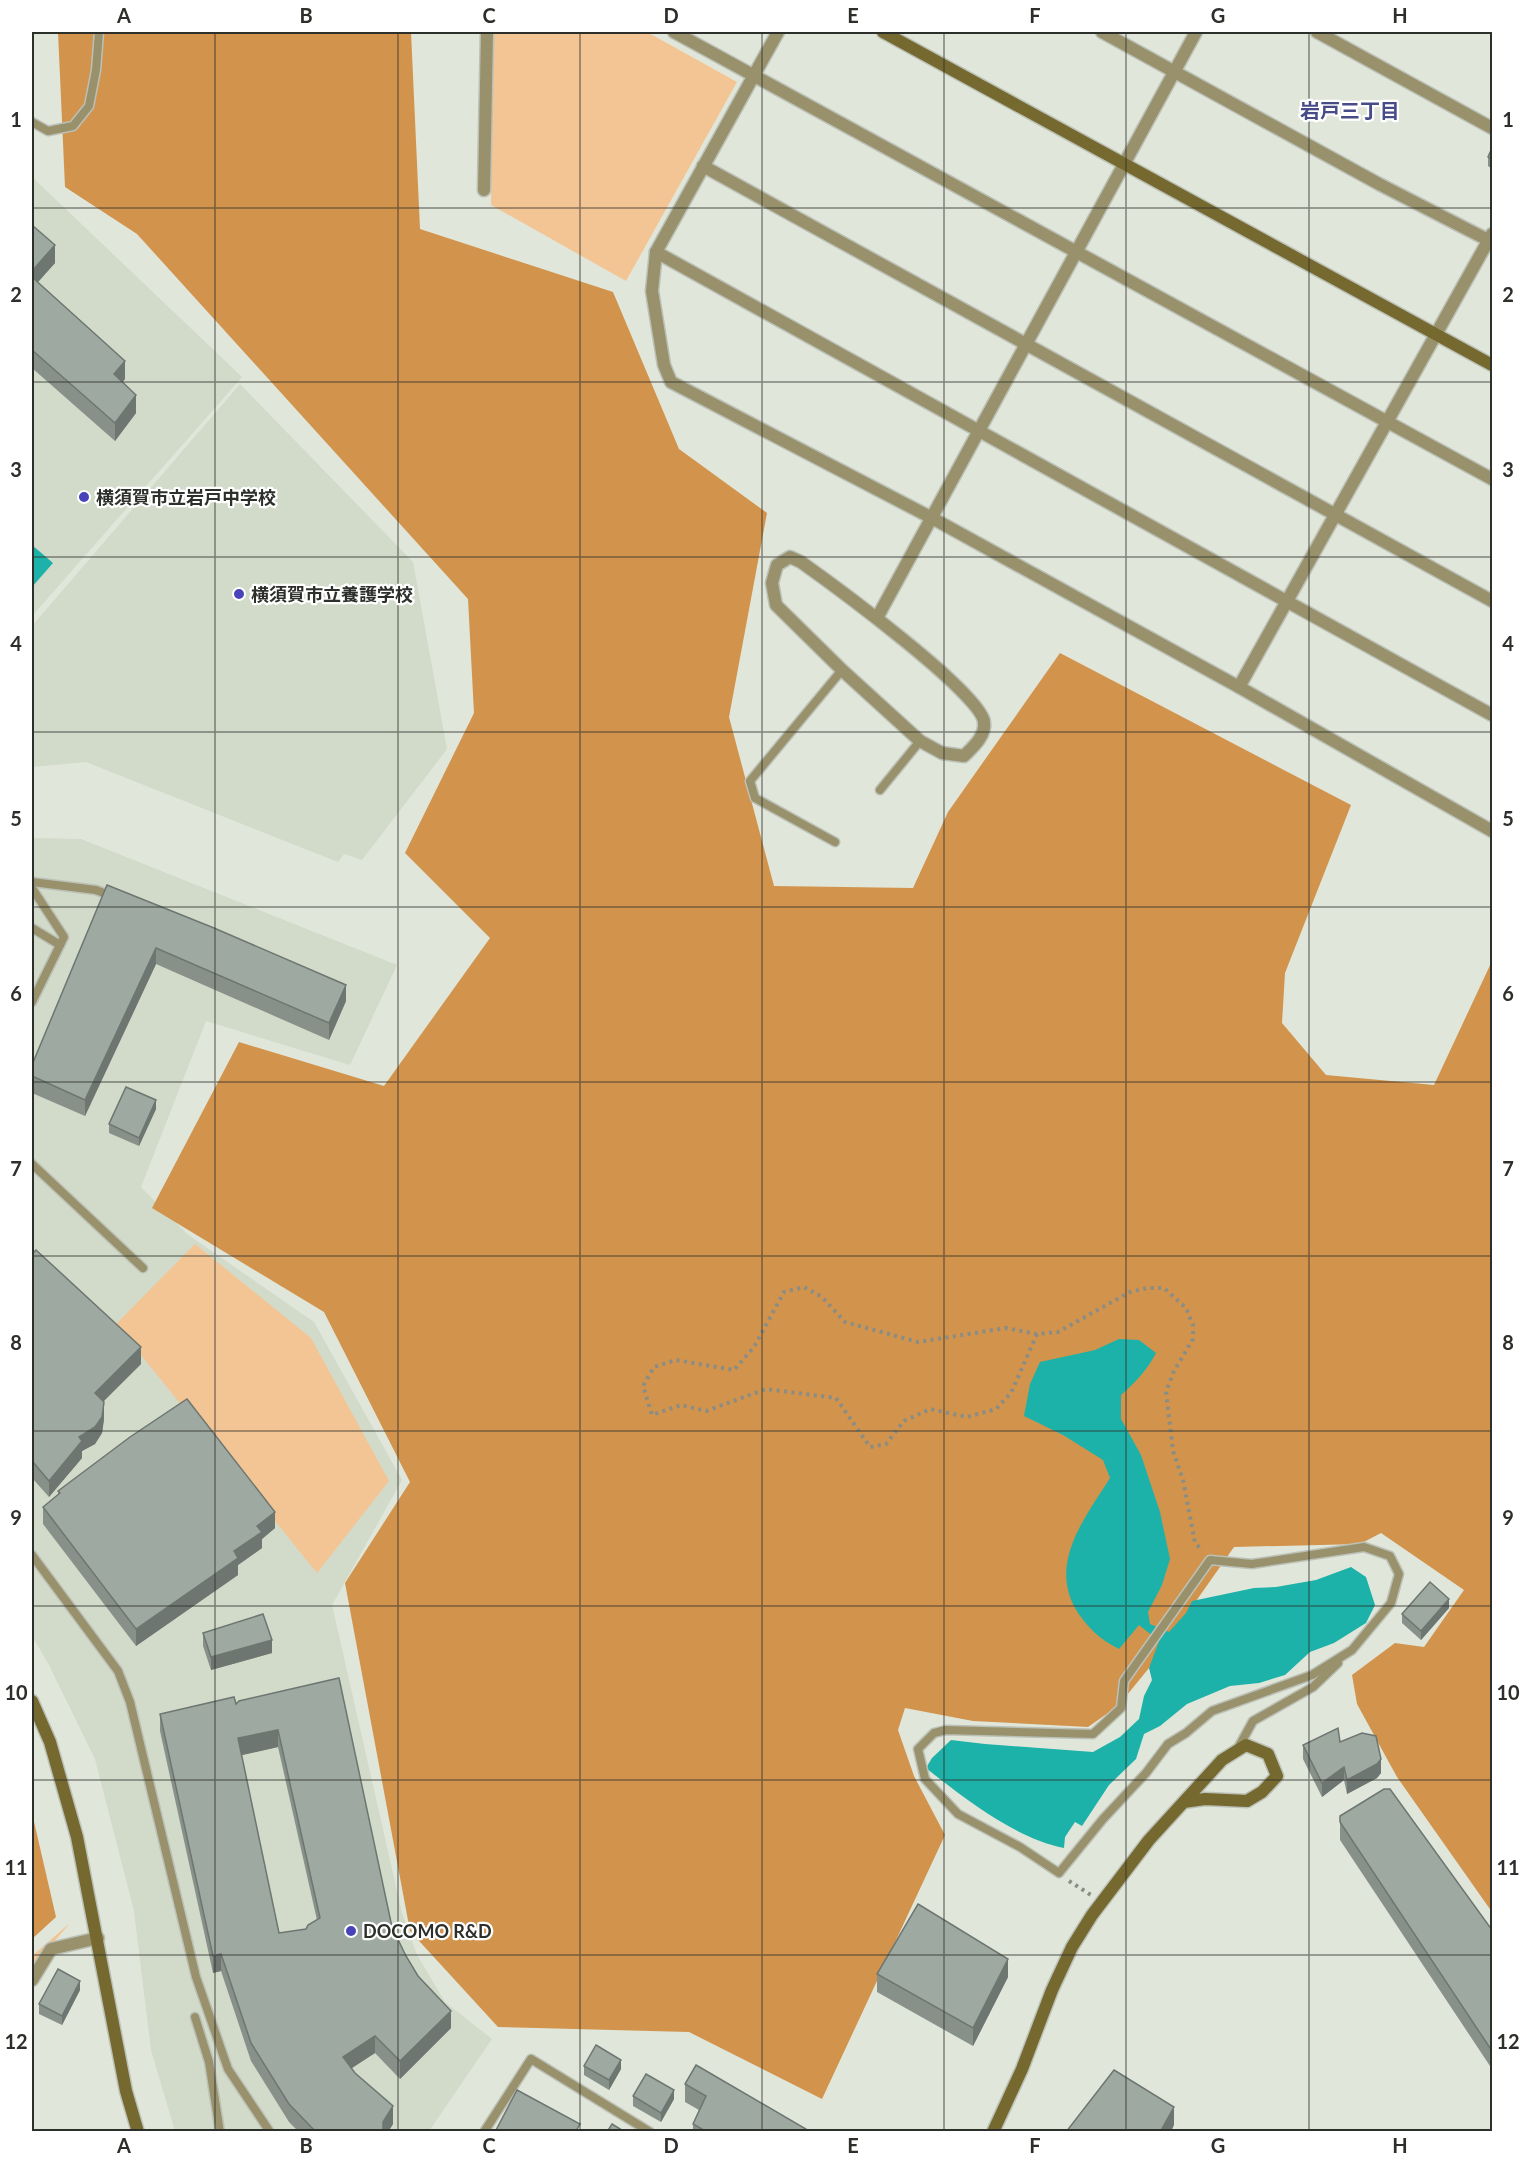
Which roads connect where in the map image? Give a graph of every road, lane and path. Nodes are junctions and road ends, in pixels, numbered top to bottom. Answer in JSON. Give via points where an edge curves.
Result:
{"nodes":[{"id":1,"x":99,"y":32,"type":"edge"},
{"id":2,"x":486,"y":32,"type":"edge"},
{"id":3,"x":674,"y":32,"type":"edge"},
{"id":4,"x":778,"y":32,"type":"edge"},
{"id":5,"x":883,"y":32,"type":"edge"},
{"id":6,"x":1102,"y":32,"type":"edge"},
{"id":7,"x":1196,"y":32,"type":"edge"},
{"id":8,"x":1317,"y":32,"type":"edge"},
{"id":9,"x":1175,"y":71,"type":"junction"},
{"id":10,"x":753,"y":75,"type":"junction"},
{"id":11,"x":32,"y":122,"type":"edge"},
{"id":12,"x":1492,"y":128,"type":"edge"},
{"id":13,"x":1124,"y":164,"type":"junction"},
{"id":14,"x":703,"y":166,"type":"junction"},
{"id":15,"x":484,"y":190,"type":"dead end"},
{"id":16,"x":1491,"y":239,"type":"edge"},
{"id":17,"x":1076,"y":251,"type":"junction"},
{"id":18,"x":656,"y":252,"type":"junction"},
{"id":19,"x":1436,"y":335,"type":"junction"},
{"id":20,"x":1026,"y":344,"type":"junction"},
{"id":21,"x":1492,"y":365,"type":"edge"},
{"id":22,"x":1388,"y":422,"type":"junction"},
{"id":23,"x":979,"y":431,"type":"junction"},
{"id":24,"x":1492,"y":479,"type":"edge"},
{"id":25,"x":1336,"y":515,"type":"junction"},
{"id":26,"x":932,"y":518,"type":"junction"},
{"id":27,"x":1288,"y":601,"type":"junction"},
{"id":28,"x":1492,"y":602,"type":"edge"},
{"id":29,"x":877,"y":618,"type":"junction"},
{"id":30,"x":842,"y":670,"type":"junction"},
{"id":31,"x":1239,"y":687,"type":"junction"},
{"id":32,"x":1492,"y":715,"type":"edge"},
{"id":33,"x":920,"y":741,"type":"junction"},
{"id":34,"x":880,"y":790,"type":"dead end"},
{"id":35,"x":1492,"y":831,"type":"edge"},
{"id":36,"x":834,"y":842,"type":"dead end"},
{"id":37,"x":32,"y":882,"type":"edge"},
{"id":38,"x":32,"y":888,"type":"edge"},
{"id":39,"x":128,"y":903,"type":"edge"},
{"id":40,"x":32,"y":928,"type":"edge"},
{"id":41,"x":60,"y":945,"type":"junction"},
{"id":42,"x":32,"y":1002,"type":"edge"},
{"id":43,"x":32,"y":1164,"type":"edge"},
{"id":44,"x":143,"y":1268,"type":"dead end"},
{"id":45,"x":1037,"y":1334,"type":"junction"},
{"id":46,"x":32,"y":1555,"type":"edge"},
{"id":47,"x":1210,"y":1560,"type":"junction"},
{"id":48,"x":1352,"y":1650,"type":"junction"},
{"id":49,"x":32,"y":1701,"type":"edge"},
{"id":50,"x":1237,"y":1751,"type":"junction"},
{"id":51,"x":1184,"y":1802,"type":"junction"},
{"id":52,"x":1059,"y":1874,"type":"junction"},
{"id":53,"x":1101,"y":1902,"type":"junction"},
{"id":54,"x":98,"y":1938,"type":"junction"},
{"id":55,"x":32,"y":1980,"type":"edge"},
{"id":56,"x":195,"y":2017,"type":"dead end"},
{"id":57,"x":138,"y":2132,"type":"edge"},
{"id":58,"x":220,"y":2132,"type":"edge"},
{"id":59,"x":270,"y":2132,"type":"edge"},
{"id":60,"x":484,"y":2132,"type":"edge"},
{"id":61,"x":650,"y":2132,"type":"edge"},
{"id":62,"x":993,"y":2132,"type":"edge"}],
"edges":[{"from":1,"to":11,"type":"lane","via":[[89,106],[73,126],[48,130]]},
{"from":2,"to":15,"type":"street"},
{"from":3,"to":10,"type":"street"},
{"from":4,"to":10,"type":"street"},
{"from":5,"to":13,"type":"street"},
{"from":6,"to":9,"type":"street"},
{"from":7,"to":9,"type":"street"},
{"from":8,"to":12,"type":"street"},
{"from":9,"to":13,"type":"street"},
{"from":9,"to":16,"type":"street","via":[[1379,183]]},
{"from":10,"to":14,"type":"street"},
{"from":10,"to":17,"type":"street"},
{"from":13,"to":17,"type":"street"},
{"from":13,"to":19,"type":"street"},
{"from":14,"to":18,"type":"street"},
{"from":14,"to":20,"type":"street"},
{"from":16,"to":19,"type":"street"},
{"from":17,"to":20,"type":"street"},
{"from":17,"to":22,"type":"street"},
{"from":18,"to":23,"type":"street"},
{"from":18,"to":26,"type":"street","via":[[652,291],[664,364],[671,382]]},
{"from":19,"to":21,"type":"street"},
{"from":19,"to":22,"type":"street"},
{"from":20,"to":23,"type":"street"},
{"from":20,"to":25,"type":"street"},
{"from":22,"to":24,"type":"street"},
{"from":22,"to":25,"type":"street"},
{"from":23,"to":26,"type":"street"},
{"from":23,"to":27,"type":"street"},
{"from":25,"to":27,"type":"street"},
{"from":25,"to":28,"type":"street"},
{"from":26,"to":29,"type":"street"},
{"from":26,"to":31,"type":"street"},
{"from":27,"to":31,"type":"street"},
{"from":27,"to":32,"type":"street"},
{"from":29,"to":30,"type":"street","via":[[801,562],[790,557],[777,565],[772,583],[776,605]]},
{"from":29,"to":33,"type":"street","via":[[965,693],[982,713],[985,724],[979,741],[964,756],[942,753]]},
{"from":30,"to":33,"type":"street"},
{"from":30,"to":36,"type":"lane","via":[[750,781],[754,798]]},
{"from":31,"to":35,"type":"street"},
{"from":33,"to":34,"type":"lane"},
{"from":37,"to":39,"type":"lane","via":[[96,890]]},
{"from":38,"to":41,"type":"lane","via":[[64,937]]},
{"from":40,"to":41,"type":"lane"},
{"from":41,"to":42,"type":"lane"},
{"from":43,"to":44,"type":"lane"},
{"from":45,"to":45,"type":"path","via":[[1006,1328],[918,1342],[845,1322],[822,1297],[804,1287],[784,1292],[754,1347],[734,1370],[676,1360],[654,1367],[643,1386],[652,1415],[681,1406],[706,1411],[766,1389],[836,1398],[870,1447],[886,1444],[904,1421],[930,1409],[968,1417],[996,1409],[1011,1393]]},
{"from":45,"to":47,"type":"path","via":[[1058,1332],[1130,1292],[1147,1288],[1164,1288],[1185,1308],[1193,1325],[1193,1339],[1166,1392],[1168,1424],[1195,1543]]},
{"from":46,"to":59,"type":"lane","via":[[118,1671],[130,1702],[196,1977],[228,2069]]},
{"from":47,"to":48,"type":"lane","via":[[1252,1563],[1364,1548],[1390,1556],[1400,1574],[1391,1604]]},
{"from":47,"to":52,"type":"lane","via":[[1124,1681],[1120,1708],[1093,1734],[946,1731],[934,1733],[918,1749],[925,1779],[958,1814],[1020,1847]]},
{"from":48,"to":50,"type":"lane","via":[[1313,1687],[1253,1721]]},
{"from":48,"to":52,"type":"lane","via":[[1312,1675],[1212,1711],[1168,1744]]},
{"from":49,"to":54,"type":"street","via":[[50,1742],[77,1837]]},
{"from":50,"to":51,"type":"street","via":[[1222,1760]]},
{"from":50,"to":51,"type":"street","via":[[1246,1745],[1268,1754],[1277,1776],[1247,1801]]},
{"from":51,"to":53,"type":"street"},
{"from":52,"to":53,"type":"path"},
{"from":53,"to":62,"type":"street","via":[[1072,1947]]},
{"from":54,"to":55,"type":"street","via":[[51,1949]]},
{"from":54,"to":57,"type":"street","via":[[126,2091]]},
{"from":56,"to":58,"type":"lane","via":[[209,2062]]},
{"from":60,"to":61,"type":"lane","via":[[531,2059]]}]}
